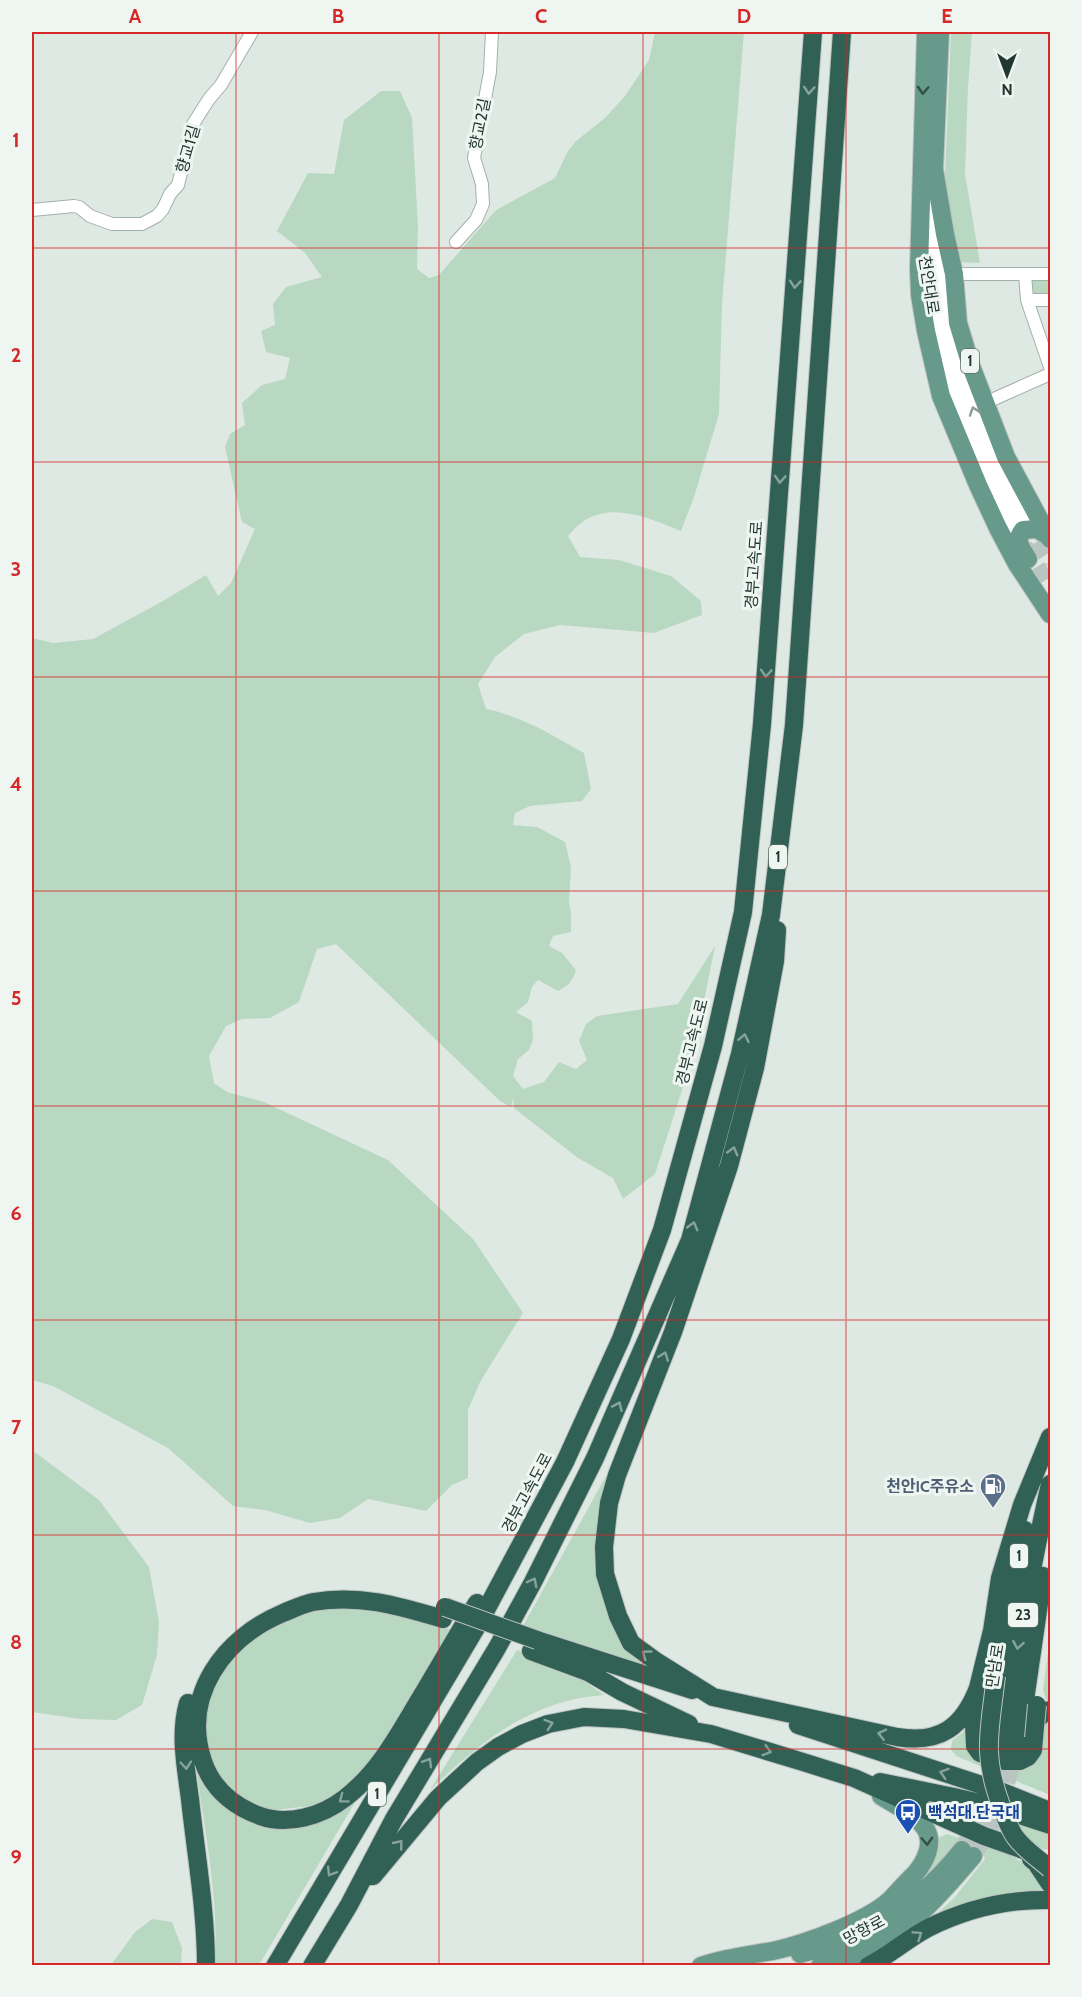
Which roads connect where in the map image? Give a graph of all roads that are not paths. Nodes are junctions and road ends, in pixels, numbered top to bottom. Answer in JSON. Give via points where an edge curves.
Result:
{"nodes":[{"id":1,"x":252,"y":32,"type":"edge"},
{"id":2,"x":492,"y":32,"type":"edge"},
{"id":3,"x":813,"y":32,"type":"edge"},
{"id":4,"x":842,"y":32,"type":"edge"},
{"id":5,"x":926,"y":32,"type":"edge"},
{"id":6,"x":940,"y":32,"type":"edge"},
{"id":7,"x":934,"y":169,"type":"junction"},
{"id":8,"x":919,"y":201,"type":"junction"},
{"id":9,"x":32,"y":210,"type":"edge"},
{"id":10,"x":456,"y":242,"type":"dead end"},
{"id":11,"x":954,"y":274,"type":"junction"},
{"id":12,"x":1025,"y":274,"type":"junction"},
{"id":13,"x":1050,"y":274,"type":"edge"},
{"id":14,"x":1027,"y":300,"type":"junction"},
{"id":15,"x":1050,"y":300,"type":"edge"},
{"id":16,"x":1050,"y":368,"type":"edge"},
{"id":17,"x":1050,"y":374,"type":"edge"},
{"id":18,"x":985,"y":403,"type":"junction"},
{"id":19,"x":1049,"y":538,"type":"edge"},
{"id":20,"x":1050,"y":602,"type":"edge"},
{"id":21,"x":1050,"y":614,"type":"edge"},
{"id":22,"x":794,"y":724,"type":"junction"},
{"id":23,"x":1050,"y":1438,"type":"edge"},
{"id":24,"x":565,"y":1462,"type":"junction"},
{"id":25,"x":1050,"y":1484,"type":"edge"},
{"id":26,"x":1050,"y":1539,"type":"edge"},
{"id":27,"x":1050,"y":1606,"type":"edge"},
{"id":28,"x":444,"y":1613,"type":"junction"},
{"id":29,"x":534,"y":1646,"type":"junction"},
{"id":30,"x":978,"y":1688,"type":"junction"},
{"id":31,"x":713,"y":1697,"type":"junction"},
{"id":32,"x":1044,"y":1707,"type":"edge"},
{"id":33,"x":711,"y":1734,"type":"junction"},
{"id":34,"x":1009,"y":1750,"type":"junction"},
{"id":35,"x":854,"y":1778,"type":"junction"},
{"id":36,"x":1000,"y":1791,"type":"junction"},
{"id":37,"x":1050,"y":1803,"type":"edge"},
{"id":38,"x":1050,"y":1811,"type":"edge"},
{"id":39,"x":1050,"y":1825,"type":"edge"},
{"id":40,"x":1006,"y":1844,"type":"junction"},
{"id":41,"x":1050,"y":1858,"type":"edge"},
{"id":42,"x":1050,"y":1869,"type":"edge"},
{"id":43,"x":1049,"y":1895,"type":"edge"},
{"id":44,"x":349,"y":1905,"type":"junction"},
{"id":45,"x":206,"y":1965,"type":"edge"},
{"id":46,"x":275,"y":1965,"type":"edge"},
{"id":47,"x":312,"y":1965,"type":"edge"},
{"id":48,"x":701,"y":1965,"type":"edge"},
{"id":49,"x":743,"y":1965,"type":"edge"},
{"id":50,"x":820,"y":1965,"type":"edge"},
{"id":51,"x":868,"y":1965,"type":"edge"}],
"edges":[{"from":1,"to":9,"type":"street","name":"향교1길","via":[[193,124],[178,185],[157,216],[142,224],[126,225],[99,220],[74,206]]},
{"from":2,"to":10,"type":"street","name":"향교2길","via":[[490,72],[474,158],[483,204],[476,220]]},
{"from":3,"to":24,"type":"highway","name":"경부고속도로","number":"1","one_way":true,"via":[[762,724],[743,912],[713,1046],[662,1230],[621,1339]]},
{"from":4,"to":22,"type":"highway","number":"1"},
{"from":5,"to":8,"type":"main road","name":"천안대로","one_way":true},
{"from":6,"to":7,"type":"main road","name":"천안대로","number":"1"},
{"from":8,"to":7,"type":"main road","name":"천안대로","one_way":true,"via":[[924,265],[948,374],[970,440],[1018,523],[962,379],[951,336],[934,239]]},
{"from":7,"to":11,"type":"main road","number":"1"},
{"from":8,"to":21,"type":"main road","via":[[920,295],[941,396],[998,528]]},
{"from":11,"to":12,"type":"street"},
{"from":11,"to":18,"type":"main road","number":"1","via":[[958,323]]},
{"from":12,"to":13,"type":"street"},
{"from":12,"to":14,"type":"street"},
{"from":14,"to":15,"type":"street"},
{"from":14,"to":16,"type":"street"},
{"from":17,"to":18,"type":"street"},
{"from":18,"to":19,"type":"main road","number":"1","via":[[1006,457]]},
{"from":19,"to":20,"type":"main road","via":[[1037,529],[1026,529],[1018,541]]},
{"from":31,"to":22,"type":"highway","one_way":true,"via":[[632,1643],[618,1616],[605,1574],[605,1526],[616,1475],[699,1258],[755,1068],[775,961]]},
{"from":44,"to":22,"type":"highway","number":"1","one_way":true,"via":[[394,1819],[533,1582],[595,1458],[690,1240],[740,1054],[771,915]]},
{"from":23,"to":30,"type":"highway","via":[[1010,1543]]},
{"from":23,"to":42,"type":"highway","number":"1","bridge":true,"via":[[1010,1599],[988,1746],[988,1760],[1008,1825],[1016,1838]]},
{"from":24,"to":28,"type":"highway","one_way":true,"via":[[384,1758],[358,1787],[325,1810],[278,1820],[239,1806],[212,1781],[197,1737],[199,1703],[220,1661],[253,1630],[311,1602],[339,1599]]},
{"from":24,"to":46,"type":"highway","name":"경부고속도로","number":"1","one_way":true,"via":[[479,1623]]},
{"from":25,"to":34,"type":"highway","name":"만남로","number":"23","one_way":true,"via":[[1017,1648]]},
{"from":26,"to":34,"type":"highway","name":"만남로","number":"23","via":[[1025,1700]]},
{"from":27,"to":32,"type":"highway","via":[[1039,1677]]},
{"from":28,"to":29,"type":"highway"},
{"from":28,"to":45,"type":"highway","one_way":true,"via":[[409,1596],[366,1589],[307,1593],[246,1621],[208,1658],[191,1690],[184,1730],[206,1930]]},
{"from":29,"to":31,"type":"highway"},
{"from":29,"to":33,"type":"highway"},
{"from":30,"to":31,"type":"highway","one_way":true,"via":[[957,1723],[925,1739],[897,1737]]},
{"from":30,"to":32,"type":"highway","bridge":true,"via":[[973,1740],[980,1753],[1004,1761],[1020,1761],[1031,1754]]},
{"from":36,"to":31,"type":"highway","one_way":true},
{"from":32,"to":34,"type":"highway","via":[[1044,1713]]},
{"from":33,"to":35,"type":"highway","one_way":true},
{"from":44,"to":33,"type":"highway","one_way":true,"via":[[438,1798],[477,1762],[522,1734],[584,1717],[624,1719]]},
{"from":35,"to":39,"type":"highway","via":[[993,1806]]},
{"from":35,"to":40,"type":"highway"},
{"from":35,"to":48,"type":"main road","one_way":true,"via":[[915,1818],[925,1829],[926,1858],[918,1870],[889,1901],[816,1938]]},
{"from":36,"to":37,"type":"highway"},
{"from":36,"to":38,"type":"highway"},
{"from":40,"to":41,"type":"highway"},
{"from":40,"to":43,"type":"highway","via":[[1036,1863]]},
{"from":51,"to":43,"type":"highway","one_way":true,"via":[[927,1929],[964,1914]]},
{"from":44,"to":47,"type":"highway","number":"1"},
{"from":49,"to":50,"type":"main road","name":"망향로","via":[[829,1947],[865,1932],[900,1909],[968,1853],[936,1898],[896,1933],[860,1953]]}]}
